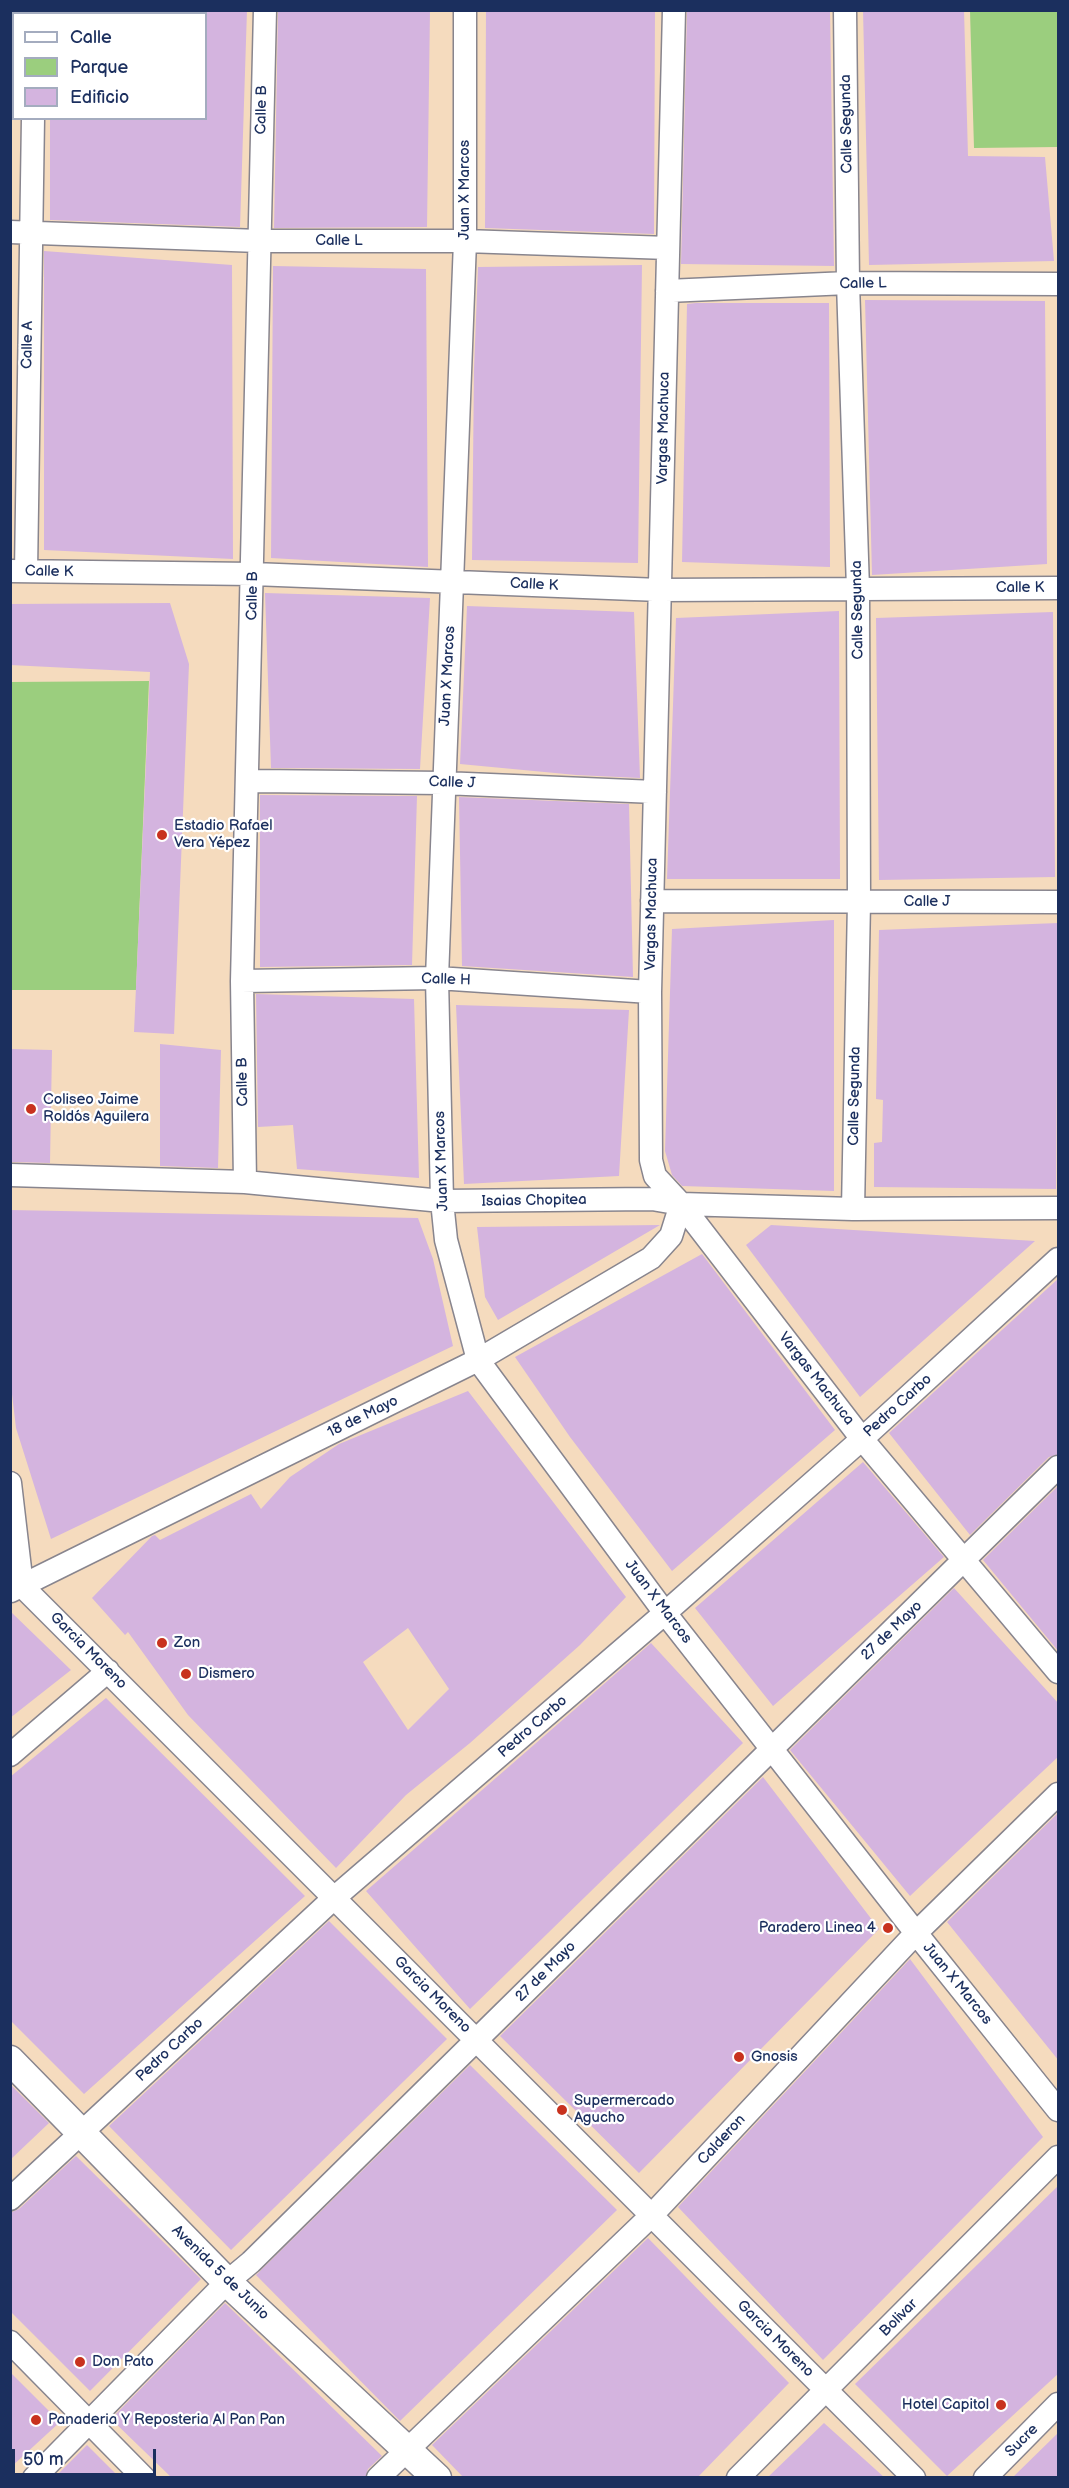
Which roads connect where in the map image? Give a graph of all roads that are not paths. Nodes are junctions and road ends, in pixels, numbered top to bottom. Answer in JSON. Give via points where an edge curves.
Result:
{"nodes":[{"id":1,"x":265,"y":10,"type":"edge"},
{"id":2,"x":465,"y":10,"type":"edge"},
{"id":3,"x":674,"y":10,"type":"edge"},
{"id":4,"x":845,"y":10,"type":"edge"},
{"id":5,"x":33,"y":120,"type":"edge"},
{"id":6,"x":20,"y":232,"type":"edge"},
{"id":7,"x":259,"y":241,"type":"junction"},
{"id":8,"x":465,"y":241,"type":"junction"},
{"id":9,"x":668,"y":248,"type":"junction"},
{"id":10,"x":848,"y":283,"type":"junction"},
{"id":11,"x":1059,"y":284,"type":"edge"},
{"id":12,"x":668,"y":291,"type":"junction"},
{"id":13,"x":18,"y":571,"type":"edge"},
{"id":14,"x":253,"y":574,"type":"junction"},
{"id":15,"x":452,"y":581,"type":"junction"},
{"id":16,"x":1059,"y":588,"type":"edge"},
{"id":17,"x":858,"y":589,"type":"junction"},
{"id":18,"x":660,"y":590,"type":"junction"},
{"id":19,"x":248,"y":783,"type":"junction"},
{"id":20,"x":443,"y":783,"type":"junction"},
{"id":21,"x":655,"y":792,"type":"junction"},
{"id":22,"x":652,"y":901,"type":"junction"},
{"id":23,"x":859,"y":902,"type":"junction"},
{"id":24,"x":1059,"y":902,"type":"edge"},
{"id":25,"x":437,"y":978,"type":"junction"},
{"id":26,"x":242,"y":981,"type":"junction"},
{"id":27,"x":650,"y":992,"type":"junction"},
{"id":28,"x":10,"y":1175,"type":"edge"},
{"id":29,"x":245,"y":1182,"type":"junction"},
{"id":30,"x":442,"y":1201,"type":"junction"},
{"id":31,"x":681,"y":1204,"type":"junction"},
{"id":32,"x":1059,"y":1208,"type":"edge"},
{"id":33,"x":853,"y":1209,"type":"junction"},
{"id":34,"x":1059,"y":1259,"type":"edge"},
{"id":35,"x":478,"y":1360,"type":"junction"},
{"id":36,"x":862,"y":1438,"type":"junction"},
{"id":37,"x":1059,"y":1467,"type":"edge"},
{"id":38,"x":10,"y":1483,"type":"edge"},
{"id":39,"x":965,"y":1560,"type":"junction"},
{"id":40,"x":16,"y":1588,"type":"edge"},
{"id":41,"x":665,"y":1613,"type":"junction"},
{"id":42,"x":108,"y":1671,"type":"junction"},
{"id":43,"x":1059,"y":1672,"type":"edge"},
{"id":44,"x":772,"y":1749,"type":"junction"},
{"id":45,"x":10,"y":1755,"type":"edge"},
{"id":46,"x":1059,"y":1794,"type":"edge"},
{"id":47,"x":334,"y":1898,"type":"junction"},
{"id":48,"x":916,"y":1933,"type":"junction"},
{"id":49,"x":477,"y":2040,"type":"junction"},
{"id":50,"x":10,"y":2060,"type":"edge"},
{"id":51,"x":1059,"y":2110,"type":"edge"},
{"id":52,"x":79,"y":2133,"type":"junction"},
{"id":53,"x":1059,"y":2157,"type":"edge"},
{"id":54,"x":10,"y":2199,"type":"edge"},
{"id":55,"x":652,"y":2215,"type":"junction"},
{"id":56,"x":227,"y":2282,"type":"junction"},
{"id":57,"x":10,"y":2342,"type":"edge"},
{"id":58,"x":826,"y":2390,"type":"junction"},
{"id":59,"x":1059,"y":2404,"type":"edge"},
{"id":60,"x":89,"y":2421,"type":"junction"},
{"id":61,"x":407,"y":2448,"type":"junction"},
{"id":62,"x":34,"y":2478,"type":"edge"},
{"id":63,"x":144,"y":2478,"type":"edge"},
{"id":64,"x":378,"y":2478,"type":"edge"},
{"id":65,"x":437,"y":2478,"type":"edge"},
{"id":66,"x":738,"y":2478,"type":"edge"},
{"id":67,"x":914,"y":2478,"type":"edge"},
{"id":68,"x":985,"y":2478,"type":"edge"}],
"edges":[{"from":1,"to":7,"type":"street","name":"Calle B"},
{"from":2,"to":8,"type":"street","name":"Juan X Marcos"},
{"from":3,"to":9,"type":"street","name":"Vargas Machuca"},
{"from":4,"to":10,"type":"street","name":"Calle Segunda"},
{"from":5,"to":6,"type":"street","name":"Calle A"},
{"from":6,"to":7,"type":"street","name":"Calle L"},
{"from":6,"to":13,"type":"street","name":"Calle A"},
{"from":7,"to":8,"type":"street","name":"Calle L"},
{"from":7,"to":14,"type":"street","name":"Calle B"},
{"from":8,"to":9,"type":"street","name":"Calle L"},
{"from":8,"to":15,"type":"street","name":"Juan X Marcos"},
{"from":9,"to":12,"type":"street","name":"Vargas Machuca"},
{"from":10,"to":11,"type":"street","name":"Calle L"},
{"from":10,"to":12,"type":"street","name":"Calle L"},
{"from":10,"to":17,"type":"street","name":"Calle Segunda"},
{"from":12,"to":18,"type":"street","name":"Vargas Machuca"},
{"from":13,"to":14,"type":"street","name":"Calle K"},
{"from":14,"to":15,"type":"street","name":"Calle K"},
{"from":14,"to":19,"type":"street","name":"Calle B"},
{"from":15,"to":18,"type":"street","name":"Calle K"},
{"from":15,"to":20,"type":"street","name":"Juan X Marcos"},
{"from":16,"to":17,"type":"street","name":"Calle K"},
{"from":17,"to":18,"type":"street","name":"Calle K"},
{"from":17,"to":23,"type":"street","name":"Calle Segunda"},
{"from":18,"to":21,"type":"street","name":"Vargas Machuca"},
{"from":19,"to":20,"type":"street","name":"Calle J"},
{"from":19,"to":26,"type":"street","name":"Calle B"},
{"from":20,"to":21,"type":"street","name":"Calle J"},
{"from":20,"to":25,"type":"street","name":"Juan X Marcos"},
{"from":21,"to":22,"type":"street","name":"Vargas Machuca"},
{"from":22,"to":23,"type":"street","name":"Calle J"},
{"from":22,"to":27,"type":"street","name":"Vargas Machuca"},
{"from":23,"to":24,"type":"street","name":"Calle J"},
{"from":23,"to":33,"type":"street","name":"Calle Segunda"},
{"from":25,"to":26,"type":"street","name":"Calle H"},
{"from":25,"to":27,"type":"street","name":"Calle H"},
{"from":25,"to":30,"type":"street","name":"Juan X Marcos"},
{"from":26,"to":29,"type":"street","name":"Calle B"},
{"from":27,"to":31,"type":"street","name":"Vargas Machuca","via":[[651,1160],[655,1176]]},
{"from":28,"to":29,"type":"street","name":"Isaias Chopitea"},
{"from":29,"to":30,"type":"street","name":"Isaias Chopitea"},
{"from":30,"to":31,"type":"street","name":"Isaias Chopitea","via":[[651,1199]]},
{"from":30,"to":35,"type":"street","name":"Juan X Marcos","via":[[446,1240]]},
{"from":31,"to":33,"type":"street","name":"Isaias Chopitea"},
{"from":31,"to":35,"type":"street","name":"18 de Mayo","via":[[671,1236],[651,1258]]},
{"from":31,"to":36,"type":"street","name":"Vargas Machuca"},
{"from":32,"to":33,"type":"street","name":"Isaias Chopitea"},
{"from":34,"to":36,"type":"street","name":"Pedro Carbo"},
{"from":35,"to":40,"type":"street","name":"18 de Mayo"},
{"from":35,"to":41,"type":"street","name":"Juan X Marcos"},
{"from":36,"to":39,"type":"street","name":"Vargas Machuca"},
{"from":36,"to":41,"type":"street","name":"Pedro Carbo"},
{"from":37,"to":39,"type":"street","name":"27 de Mayo"},
{"from":38,"to":40,"type":"street"},
{"from":39,"to":43,"type":"street","name":"Vargas Machuca"},
{"from":39,"to":44,"type":"street","name":"27 de Mayo"},
{"from":40,"to":42,"type":"street","name":"Garcia Moreno"},
{"from":41,"to":44,"type":"street","name":"Juan X Marcos"},
{"from":41,"to":47,"type":"street","name":"Pedro Carbo"},
{"from":42,"to":45,"type":"street"},
{"from":42,"to":47,"type":"street","name":"Garcia Moreno"},
{"from":44,"to":48,"type":"street","name":"Juan X Marcos"},
{"from":44,"to":49,"type":"street","name":"27 de Mayo"},
{"from":46,"to":48,"type":"street","name":"Calderon"},
{"from":47,"to":49,"type":"street","name":"Garcia Moreno"},
{"from":47,"to":52,"type":"street","name":"Pedro Carbo"},
{"from":48,"to":51,"type":"street","name":"Juan X Marcos"},
{"from":48,"to":55,"type":"street","name":"Calderon"},
{"from":49,"to":55,"type":"street","name":"Garcia Moreno"},
{"from":49,"to":56,"type":"street","name":"27 de Mayo"},
{"from":50,"to":52,"type":"main road","name":"Avenida 5 de Junio"},
{"from":52,"to":54,"type":"street","name":"Pedro Carbo"},
{"from":52,"to":56,"type":"main road","name":"Avenida 5 de Junio"},
{"from":53,"to":58,"type":"street","name":"Bolivar"},
{"from":55,"to":58,"type":"street","name":"Garcia Moreno"},
{"from":55,"to":61,"type":"street","name":"Calderon"},
{"from":56,"to":60,"type":"street","name":"27 de Mayo"},
{"from":56,"to":61,"type":"main road","name":"Avenida 5 de Junio"},
{"from":57,"to":60,"type":"street"},
{"from":58,"to":66,"type":"street","name":"Bolivar"},
{"from":58,"to":67,"type":"street","name":"Garcia Moreno"},
{"from":59,"to":68,"type":"street","name":"Sucre"},
{"from":60,"to":62,"type":"street","name":"27 de Mayo"},
{"from":60,"to":63,"type":"street"},
{"from":61,"to":64,"type":"street","name":"Calderon"},
{"from":61,"to":65,"type":"main road","name":"Avenida 5 de Junio"}]}
